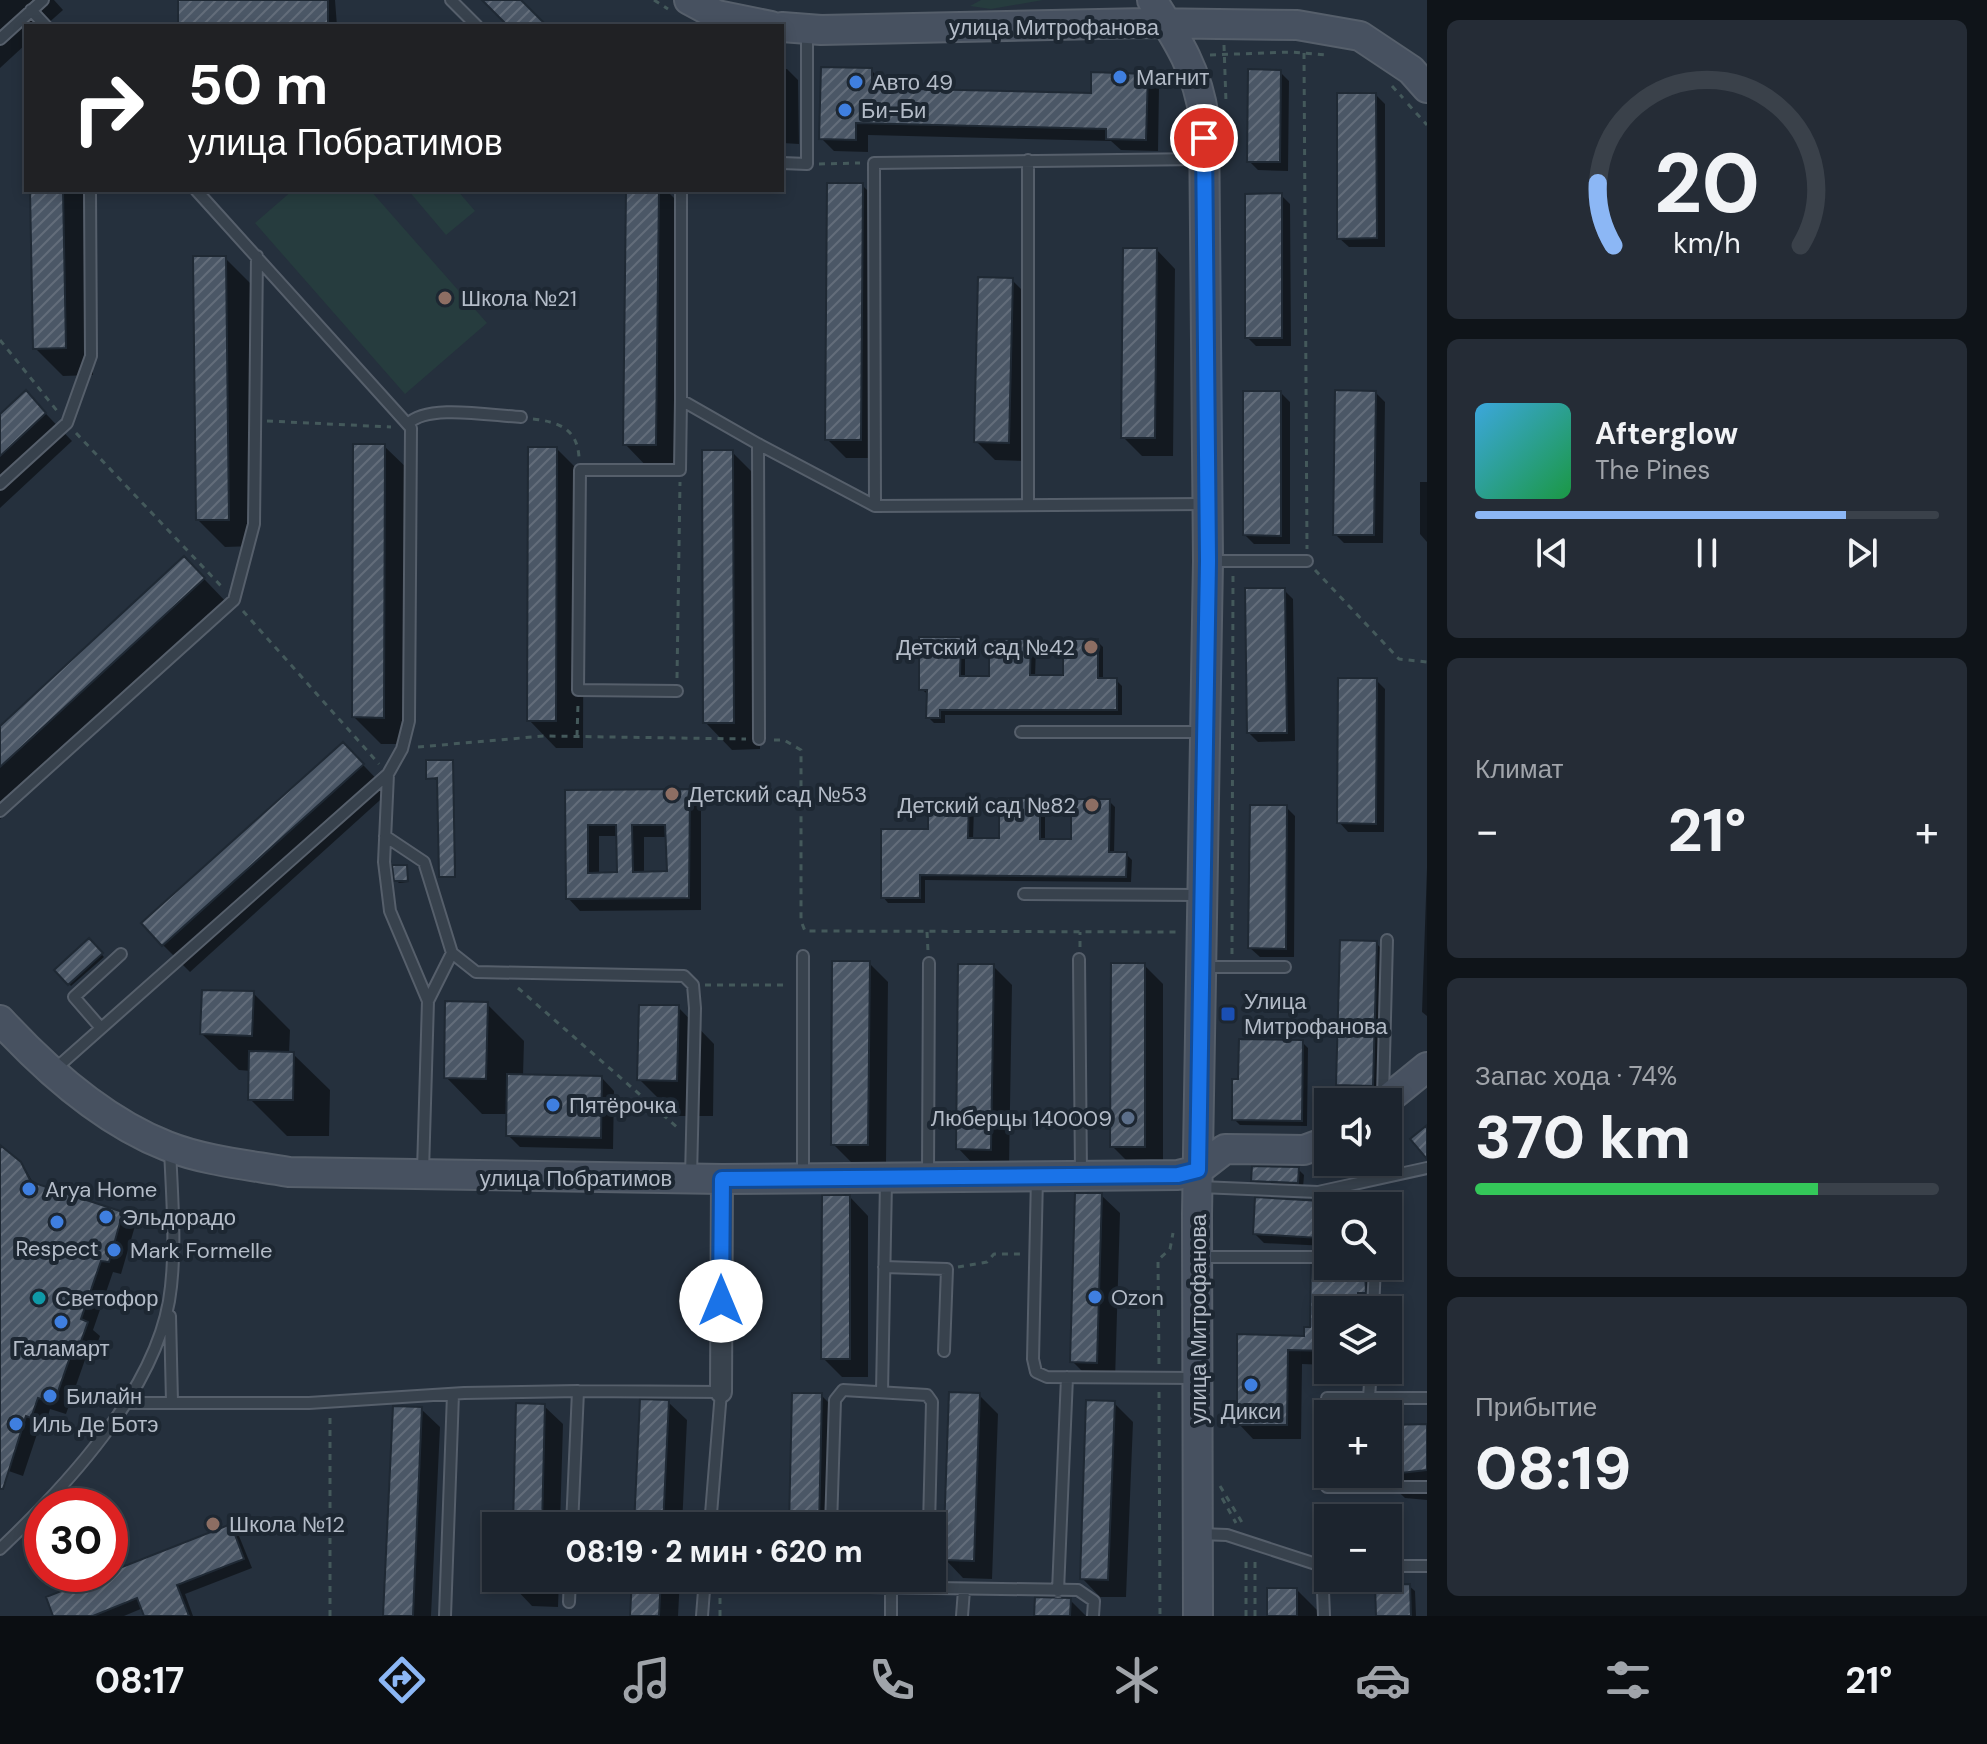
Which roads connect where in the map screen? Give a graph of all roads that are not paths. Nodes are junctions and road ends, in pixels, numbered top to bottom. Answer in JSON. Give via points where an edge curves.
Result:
{"nodes":[{"id":1,"x":43,"y":0,"type":"edge"},
{"id":2,"x":451,"y":0,"type":"edge"},
{"id":3,"x":1152,"y":0,"type":"edge"},
{"id":4,"x":31,"y":10,"type":"junction"},
{"id":5,"x":707,"y":10,"type":"edge"},
{"id":6,"x":44,"y":24,"type":"edge"},
{"id":7,"x":475,"y":24,"type":"edge"},
{"id":8,"x":763,"y":24,"type":"edge"},
{"id":9,"x":1168,"y":25,"type":"junction"},
{"id":10,"x":795,"y":28,"type":"edge"},
{"id":11,"x":0,"y":39,"type":"edge"},
{"id":12,"x":1427,"y":88,"type":"edge"},
{"id":13,"x":1204,"y":159,"type":"junction"},
{"id":14,"x":1028,"y":160,"type":"junction"},
{"id":15,"x":784,"y":163,"type":"edge"},
{"id":16,"x":90,"y":192,"type":"edge"},
{"id":17,"x":198,"y":192,"type":"edge"},
{"id":18,"x":681,"y":192,"type":"edge"},
{"id":19,"x":257,"y":256,"type":"junction"},
{"id":20,"x":681,"y":400,"type":"junction"},
{"id":21,"x":521,"y":417,"type":"road end"},
{"id":22,"x":409,"y":426,"type":"junction"},
{"id":23,"x":758,"y":444,"type":"junction"},
{"id":24,"x":0,"y":484,"type":"edge"},
{"id":25,"x":1207,"y":504,"type":"junction"},
{"id":26,"x":1028,"y":505,"type":"junction"},
{"id":27,"x":875,"y":506,"type":"junction"},
{"id":28,"x":1208,"y":561,"type":"junction"},
{"id":29,"x":1307,"y":561,"type":"road end"},
{"id":30,"x":677,"y":691,"type":"road end"},
{"id":31,"x":1021,"y":732,"type":"dead end"},
{"id":32,"x":1206,"y":732,"type":"junction"},
{"id":33,"x":759,"y":739,"type":"road end"},
{"id":34,"x":388,"y":774,"type":"junction"},
{"id":35,"x":0,"y":811,"type":"edge"},
{"id":36,"x":385,"y":836,"type":"junction"},
{"id":37,"x":1024,"y":894,"type":"dead end"},
{"id":38,"x":1204,"y":895,"type":"junction"},
{"id":39,"x":1387,"y":940,"type":"dead end"},
{"id":40,"x":452,"y":953,"type":"junction"},
{"id":41,"x":121,"y":954,"type":"dead end"},
{"id":42,"x":803,"y":956,"type":"dead end"},
{"id":43,"x":1079,"y":959,"type":"dead end"},
{"id":44,"x":929,"y":963,"type":"road end"},
{"id":45,"x":1203,"y":967,"type":"junction"},
{"id":46,"x":1285,"y":967,"type":"dead end"},
{"id":47,"x":428,"y":1001,"type":"junction"},
{"id":48,"x":0,"y":1020,"type":"edge"},
{"id":49,"x":101,"y":1028,"type":"junction"},
{"id":50,"x":1427,"y":1067,"type":"edge"},
{"id":51,"x":52,"y":1071,"type":"junction"},
{"id":52,"x":1384,"y":1088,"type":"edge"},
{"id":53,"x":1401,"y":1088,"type":"edge"},
{"id":54,"x":1314,"y":1146,"type":"edge"},
{"id":55,"x":170,"y":1147,"type":"junction"},
{"id":56,"x":1427,"y":1168,"type":"edge"},
{"id":57,"x":928,"y":1174,"type":"junction"},
{"id":58,"x":1037,"y":1174,"type":"junction"},
{"id":59,"x":1081,"y":1174,"type":"junction"},
{"id":60,"x":886,"y":1176,"type":"junction"},
{"id":61,"x":423,"y":1177,"type":"junction"},
{"id":62,"x":803,"y":1177,"type":"junction"},
{"id":63,"x":1198,"y":1178,"type":"junction"},
{"id":64,"x":691,"y":1179,"type":"junction"},
{"id":65,"x":722,"y":1179,"type":"junction"},
{"id":66,"x":1198,"y":1257,"type":"junction"},
{"id":67,"x":1314,"y":1257,"type":"edge"},
{"id":68,"x":884,"y":1267,"type":"junction"},
{"id":69,"x":169,"y":1299,"type":"junction"},
{"id":70,"x":944,"y":1351,"type":"dead end"},
{"id":71,"x":1067,"y":1377,"type":"junction"},
{"id":72,"x":1197,"y":1378,"type":"junction"},
{"id":73,"x":1370,"y":1384,"type":"edge"},
{"id":74,"x":578,"y":1391,"type":"junction"},
{"id":75,"x":721,"y":1392,"type":"junction"},
{"id":76,"x":882,"y":1392,"type":"junction"},
{"id":77,"x":453,"y":1394,"type":"junction"},
{"id":78,"x":1369,"y":1397,"type":"junction"},
{"id":79,"x":1427,"y":1398,"type":"edge"},
{"id":80,"x":172,"y":1402,"type":"junction"},
{"id":81,"x":129,"y":1403,"type":"junction"},
{"id":82,"x":1427,"y":1487,"type":"edge"},
{"id":83,"x":573,"y":1512,"type":"edge"},
{"id":84,"x":711,"y":1512,"type":"edge"},
{"id":85,"x":831,"y":1512,"type":"edge"},
{"id":86,"x":929,"y":1512,"type":"edge"},
{"id":87,"x":1198,"y":1534,"type":"junction"},
{"id":88,"x":0,"y":1549,"type":"edge"},
{"id":89,"x":1314,"y":1563,"type":"edge"},
{"id":90,"x":1402,"y":1566,"type":"edge"},
{"id":91,"x":1427,"y":1566,"type":"edge"},
{"id":92,"x":946,"y":1590,"type":"edge"},
{"id":93,"x":964,"y":1590,"type":"junction"},
{"id":94,"x":1058,"y":1591,"type":"junction"},
{"id":95,"x":569,"y":1592,"type":"edge"},
{"id":96,"x":704,"y":1592,"type":"edge"},
{"id":97,"x":891,"y":1592,"type":"edge"},
{"id":98,"x":1324,"y":1592,"type":"edge"},
{"id":99,"x":569,"y":1602,"type":"dead end"},
{"id":100,"x":445,"y":1616,"type":"edge"},
{"id":101,"x":702,"y":1616,"type":"edge"},
{"id":102,"x":891,"y":1616,"type":"edge"},
{"id":103,"x":962,"y":1616,"type":"edge"},
{"id":104,"x":1093,"y":1616,"type":"edge"},
{"id":105,"x":1198,"y":1616,"type":"edge"},
{"id":106,"x":1324,"y":1616,"type":"edge"}],
"edges":[{"from":1,"to":4,"type":"lane"},
{"from":2,"to":7,"type":"lane"},
{"from":3,"to":9,"type":"main road"},
{"from":4,"to":6,"type":"lane"},
{"from":4,"to":11,"type":"lane"},
{"from":5,"to":8,"type":"main road"},
{"from":9,"to":10,"type":"main road","name":"улица Митрофанова"},
{"from":9,"to":12,"type":"main road","via":[[1297,25],[1360,36],[1411,70]]},
{"from":9,"to":13,"type":"main road","name":"улица Митрофанова","via":[[1200,88]]},
{"from":10,"to":15,"type":"lane","via":[[807,164]]},
{"from":13,"to":14,"type":"lane"},
{"from":13,"to":25,"type":"main road","name":"улица Митрофанова"},
{"from":14,"to":26,"type":"lane"},
{"from":14,"to":27,"type":"lane","via":[[874,163]]},
{"from":16,"to":24,"type":"lane","via":[[91,356],[67,423]]},
{"from":17,"to":19,"type":"lane"},
{"from":18,"to":20,"type":"lane"},
{"from":19,"to":22,"type":"lane"},
{"from":19,"to":35,"type":"lane","via":[[254,524],[234,600]]},
{"from":20,"to":23,"type":"lane"},
{"from":20,"to":30,"type":"lane","via":[[680,470],[580,470],[578,690]]},
{"from":21,"to":22,"type":"lane","via":[[435,412],[415,416]]},
{"from":22,"to":34,"type":"lane","via":[[409,721]]},
{"from":23,"to":27,"type":"lane"},
{"from":23,"to":33,"type":"lane"},
{"from":25,"to":26,"type":"lane"},
{"from":25,"to":28,"type":"main road","name":"улица Митрофанова"},
{"from":26,"to":27,"type":"lane"},
{"from":28,"to":29,"type":"lane"},
{"from":28,"to":32,"type":"main road","name":"улица Митрофанова"},
{"from":31,"to":32,"type":"lane"},
{"from":32,"to":38,"type":"main road","name":"улица Митрофанова"},
{"from":34,"to":36,"type":"lane"},
{"from":34,"to":49,"type":"lane"},
{"from":36,"to":40,"type":"lane","via":[[424,862]]},
{"from":36,"to":47,"type":"lane","via":[[390,911]]},
{"from":37,"to":38,"type":"lane"},
{"from":38,"to":45,"type":"main road","name":"улица Митрофанова"},
{"from":39,"to":52,"type":"lane"},
{"from":40,"to":47,"type":"lane"},
{"from":40,"to":64,"type":"lane","via":[[476,972],[684,976],[693,985]]},
{"from":41,"to":49,"type":"lane","via":[[74,997]]},
{"from":42,"to":62,"type":"lane"},
{"from":43,"to":59,"type":"lane"},
{"from":44,"to":57,"type":"lane"},
{"from":45,"to":46,"type":"lane"},
{"from":45,"to":63,"type":"main road","name":"улица Митрофанова"},
{"from":47,"to":61,"type":"lane"},
{"from":48,"to":51,"type":"main road","name":"улица Побратимов"},
{"from":49,"to":51,"type":"lane"},
{"from":50,"to":53,"type":"main road"},
{"from":51,"to":55,"type":"main road","name":"улица Побратимов","via":[[110,1114]]},
{"from":54,"to":63,"type":"main road","via":[[1225,1149]]},
{"from":55,"to":61,"type":"main road","name":"улица Побратимов","via":[[289,1172]]},
{"from":55,"to":69,"type":"lane"},
{"from":56,"to":63,"type":"lane","via":[[1318,1192]]},
{"from":57,"to":58,"type":"main road","name":"улица Побратимов"},
{"from":57,"to":60,"type":"main road","name":"улица Побратимов"},
{"from":58,"to":59,"type":"main road","name":"улица Побратимов"},
{"from":58,"to":71,"type":"lane","via":[[1033,1359],[1036,1372]]},
{"from":59,"to":63,"type":"main road","name":"улица Побратимов"},
{"from":60,"to":62,"type":"main road","name":"улица Побратимов"},
{"from":60,"to":68,"type":"lane"},
{"from":61,"to":64,"type":"main road","name":"улица Побратимов"},
{"from":62,"to":65,"type":"main road","name":"улица Побратимов"},
{"from":63,"to":66,"type":"main road","name":"улица Митрофанова"},
{"from":64,"to":65,"type":"main road","name":"улица Побратимов"},
{"from":65,"to":75,"type":"street"},
{"from":66,"to":67,"type":"lane"},
{"from":66,"to":72,"type":"main road","name":"улица Митрофанова"},
{"from":68,"to":70,"type":"lane","via":[[947,1269]]},
{"from":68,"to":76,"type":"lane"},
{"from":69,"to":80,"type":"lane"},
{"from":69,"to":81,"type":"lane","via":[[152,1359]]},
{"from":71,"to":72,"type":"lane"},
{"from":71,"to":94,"type":"lane"},
{"from":72,"to":87,"type":"main road","name":"улица Митрофанова"},
{"from":73,"to":78,"type":"lane"},
{"from":74,"to":75,"type":"lane"},
{"from":74,"to":77,"type":"lane"},
{"from":74,"to":83,"type":"lane"},
{"from":75,"to":84,"type":"lane"},
{"from":76,"to":85,"type":"lane","via":[[843,1390],[835,1400]]},
{"from":76,"to":86,"type":"lane","via":[[927,1395],[932,1402]]},
{"from":77,"to":80,"type":"lane"},
{"from":77,"to":100,"type":"lane"},
{"from":78,"to":79,"type":"lane"},
{"from":78,"to":82,"type":"lane","via":[[1327,1398],[1327,1487]]},
{"from":80,"to":81,"type":"lane"},
{"from":81,"to":88,"type":"lane"},
{"from":87,"to":89,"type":"lane","via":[[1227,1535]]},
{"from":87,"to":105,"type":"main road","name":"улица Митрофанова"},
{"from":90,"to":91,"type":"lane"},
{"from":92,"to":93,"type":"lane"},
{"from":93,"to":94,"type":"lane"},
{"from":93,"to":103,"type":"lane"},
{"from":94,"to":104,"type":"lane","via":[[1078,1590],[1094,1601]]},
{"from":95,"to":99,"type":"lane"},
{"from":96,"to":101,"type":"lane"},
{"from":97,"to":102,"type":"lane"},
{"from":98,"to":106,"type":"lane"}]}
